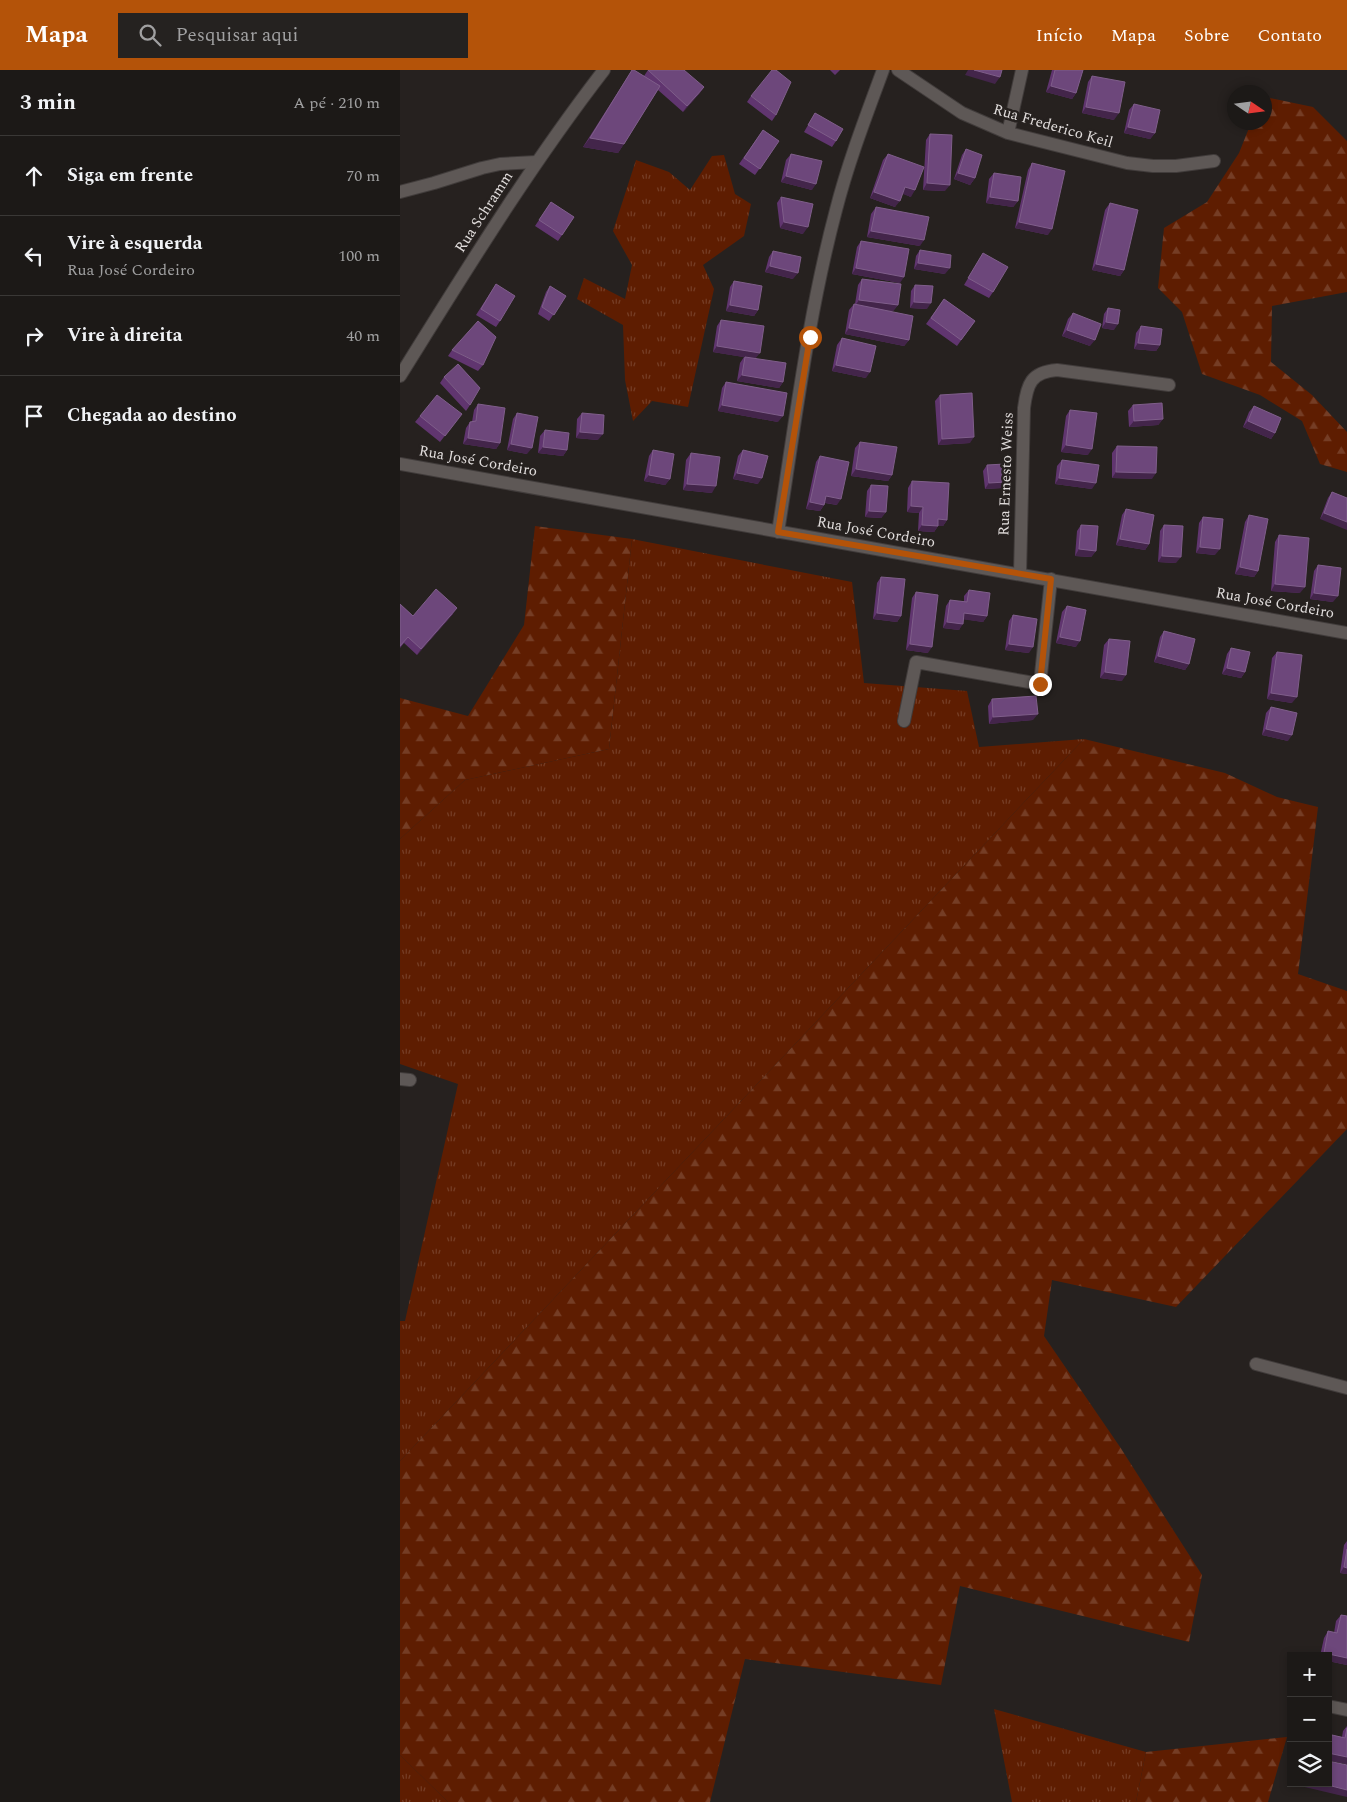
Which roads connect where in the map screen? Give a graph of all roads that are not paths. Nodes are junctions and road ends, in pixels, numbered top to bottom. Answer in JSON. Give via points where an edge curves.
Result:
{"nodes":[{"id":1,"x":604,"y":70,"type":"edge"},
{"id":2,"x":883,"y":70,"type":"edge"},
{"id":3,"x":898,"y":70,"type":"edge"},
{"id":4,"x":1022,"y":70,"type":"edge"},
{"id":5,"x":1008,"y":133,"type":"junction"},
{"id":6,"x":1214,"y":160,"type":"dead end"},
{"id":7,"x":536,"y":162,"type":"junction"},
{"id":8,"x":400,"y":192,"type":"edge"},
{"id":9,"x":400,"y":376,"type":"edge"},
{"id":10,"x":1169,"y":385,"type":"dead end"},
{"id":11,"x":400,"y":464,"type":"edge"},
{"id":12,"x":778,"y":532,"type":"junction"},
{"id":13,"x":1020,"y":574,"type":"junction"},
{"id":14,"x":1051,"y":579,"type":"junction"},
{"id":15,"x":1347,"y":633,"type":"edge"},
{"id":16,"x":904,"y":721,"type":"dead end"},
{"id":17,"x":1256,"y":1364,"type":"dead end"},
{"id":18,"x":1347,"y":1388,"type":"edge"},
{"id":19,"x":1332,"y":1707,"type":"edge"},
{"id":20,"x":1347,"y":1710,"type":"edge"}],
"edges":[{"from":1,"to":7,"type":"street","name":"Rua Schramm"},
{"from":2,"to":12,"type":"street","via":[[850,160],[830,238]]},
{"from":3,"to":5,"type":"street","name":"Rua Frederico Keil","via":[[962,113]]},
{"from":4,"to":5,"type":"street"},
{"from":5,"to":6,"type":"street","name":"Rua Frederico Keil","via":[[1127,163],[1176,166]]},
{"from":7,"to":8,"type":"street","via":[[500,164]]},
{"from":7,"to":9,"type":"street","name":"Rua Schramm"},
{"from":10,"to":13,"type":"street","name":"Rua Ernesto Weiss","via":[[1057,370],[1035,377],[1029,385],[1024,408]]},
{"from":11,"to":12,"type":"street","name":"Rua José Cordeiro"},
{"from":12,"to":13,"type":"street","name":"Rua José Cordeiro"},
{"from":13,"to":14,"type":"street","name":"Rua José Cordeiro"},
{"from":14,"to":15,"type":"street","name":"Rua José Cordeiro"},
{"from":14,"to":16,"type":"street","via":[[1040,684],[916,662]]},
{"from":17,"to":18,"type":"street"},
{"from":19,"to":20,"type":"street"}]}
